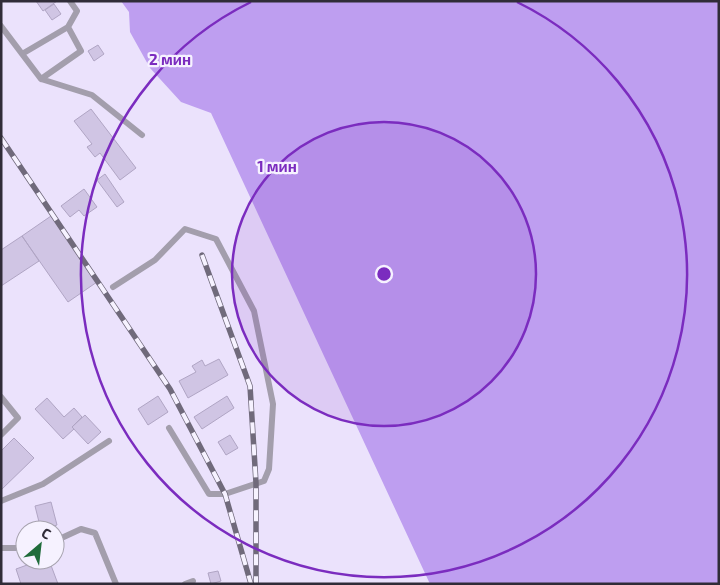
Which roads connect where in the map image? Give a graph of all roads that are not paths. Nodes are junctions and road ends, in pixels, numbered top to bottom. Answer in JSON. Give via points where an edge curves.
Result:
{"nodes":[{"id":1,"x":70,"y":1,"type":"edge"},
{"id":2,"x":1,"y":26,"type":"edge"},
{"id":3,"x":68,"y":27,"type":"junction"},
{"id":4,"x":22,"y":54,"type":"junction"},
{"id":5,"x":41,"y":79,"type":"junction"},
{"id":6,"x":142,"y":135,"type":"dead end"},
{"id":7,"x":113,"y":287,"type":"dead end"},
{"id":8,"x":1,"y":397,"type":"edge"},
{"id":9,"x":169,"y":428,"type":"dead end"},
{"id":10,"x":1,"y":436,"type":"edge"},
{"id":11,"x":109,"y":441,"type":"dead end"},
{"id":12,"x":1,"y":500,"type":"edge"},
{"id":13,"x":65,"y":537,"type":"edge"},
{"id":14,"x":1,"y":548,"type":"edge"},
{"id":15,"x":15,"y":548,"type":"edge"},
{"id":16,"x":193,"y":581,"type":"dead end"},
{"id":17,"x":116,"y":584,"type":"edge"},
{"id":18,"x":185,"y":584,"type":"edge"}],
"edges":[{"from":1,"to":3,"type":"lane","via":[[77,11]]},
{"from":2,"to":4,"type":"lane"},
{"from":3,"to":4,"type":"lane"},
{"from":3,"to":5,"type":"lane","via":[[82,51]]},
{"from":4,"to":5,"type":"lane"},
{"from":5,"to":6,"type":"lane","via":[[92,95]]},
{"from":7,"to":9,"type":"lane","via":[[155,260],[185,229],[216,239],[254,312],[273,404],[269,469],[264,481],[225,494],[208,494]]},
{"from":8,"to":10,"type":"lane","via":[[18,418]]},
{"from":11,"to":12,"type":"lane","via":[[43,484]]},
{"from":13,"to":17,"type":"lane","via":[[82,529],[95,533]]},
{"from":14,"to":15,"type":"lane"},
{"from":16,"to":18,"type":"lane"}]}
